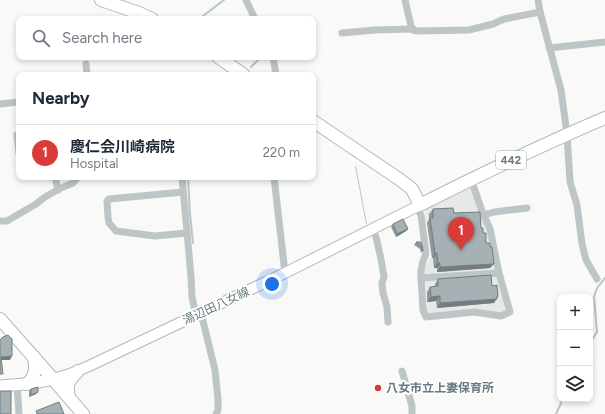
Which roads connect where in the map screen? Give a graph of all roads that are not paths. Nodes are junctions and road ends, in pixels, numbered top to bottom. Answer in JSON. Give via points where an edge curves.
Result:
{"nodes":[{"id":1,"x":101,"y":0,"type":"edge"},
{"id":2,"x":247,"y":0,"type":"edge"},
{"id":3,"x":405,"y":0,"type":"edge"},
{"id":4,"x":538,"y":0,"type":"edge"},
{"id":5,"x":540,"y":12,"type":"junction"},
{"id":6,"x":145,"y":16,"type":"edge"},
{"id":7,"x":254,"y":16,"type":"edge"},
{"id":8,"x":413,"y":29,"type":"junction"},
{"id":9,"x":342,"y":33,"type":"dead end"},
{"id":10,"x":605,"y":42,"type":"edge"},
{"id":11,"x":549,"y":48,"type":"junction"},
{"id":12,"x":222,"y":60,"type":"edge"},
{"id":13,"x":274,"y":60,"type":"edge"},
{"id":14,"x":86,"y":64,"type":"dead end"},
{"id":15,"x":87,"y":72,"type":"edge"},
{"id":16,"x":240,"y":72,"type":"edge"},
{"id":17,"x":276,"y":72,"type":"edge"},
{"id":18,"x":16,"y":102,"type":"edge"},
{"id":19,"x":0,"y":104,"type":"edge"},
{"id":20,"x":605,"y":118,"type":"edge"},
{"id":21,"x":316,"y":123,"type":"edge"},
{"id":22,"x":567,"y":134,"type":"junction"},
{"id":23,"x":56,"y":180,"type":"edge"},
{"id":24,"x":76,"y":180,"type":"edge"},
{"id":25,"x":182,"y":180,"type":"edge"},
{"id":26,"x":274,"y":180,"type":"edge"},
{"id":27,"x":471,"y":180,"type":"junction"},
{"id":28,"x":58,"y":190,"type":"junction"},
{"id":29,"x":183,"y":192,"type":"junction"},
{"id":30,"x":418,"y":206,"type":"junction"},
{"id":31,"x":527,"y":208,"type":"dead end"},
{"id":32,"x":484,"y":215,"type":"junction"},
{"id":33,"x":0,"y":221,"type":"edge"},
{"id":34,"x":372,"y":230,"type":"junction"},
{"id":35,"x":187,"y":233,"type":"junction"},
{"id":36,"x":285,"y":273,"type":"junction"},
{"id":37,"x":499,"y":273,"type":"junction"},
{"id":38,"x":421,"y":278,"type":"junction"},
{"id":39,"x":597,"y":279,"type":"dead end"},
{"id":40,"x":198,"y":314,"type":"junction"},
{"id":41,"x":0,"y":319,"type":"edge"},
{"id":42,"x":388,"y":322,"type":"dead end"},
{"id":43,"x":34,"y":357,"type":"junction"},
{"id":44,"x":402,"y":370,"type":"dead end"},
{"id":45,"x":78,"y":371,"type":"junction"},
{"id":46,"x":53,"y":379,"type":"junction"},
{"id":47,"x":22,"y":384,"type":"junction"},
{"id":48,"x":0,"y":386,"type":"edge"},
{"id":49,"x":69,"y":397,"type":"junction"},
{"id":50,"x":19,"y":414,"type":"edge"},
{"id":51,"x":83,"y":414,"type":"edge"},
{"id":52,"x":216,"y":414,"type":"edge"},
{"id":53,"x":411,"y":414,"type":"edge"}],
"edges":[{"from":1,"to":6,"type":"highway"},
{"from":2,"to":7,"type":"street"},
{"from":3,"to":8,"type":"street","via":[[410,26]]},
{"from":4,"to":5,"type":"street"},
{"from":5,"to":8,"type":"street","via":[[504,19],[469,30]]},
{"from":5,"to":11,"type":"street"},
{"from":8,"to":9,"type":"street"},
{"from":10,"to":11,"type":"street"},
{"from":11,"to":22,"type":"street","via":[[561,90]]},
{"from":12,"to":16,"type":"highway"},
{"from":13,"to":17,"type":"street"},
{"from":14,"to":15,"type":"street"},
{"from":18,"to":19,"type":"street"},
{"from":20,"to":22,"type":"highway","number":"442"},
{"from":21,"to":30,"type":"highway","via":[[412,189]]},
{"from":22,"to":27,"type":"highway","number":"442"},
{"from":22,"to":39,"type":"street","via":[[570,182],[578,205],[582,244],[586,260]]},
{"from":23,"to":28,"type":"street"},
{"from":24,"to":28,"type":"street"},
{"from":25,"to":29,"type":"street"},
{"from":26,"to":36,"type":"street"},
{"from":27,"to":30,"type":"highway","number":"442"},
{"from":27,"to":32,"type":"street"},
{"from":28,"to":33,"type":"street","via":[[7,221]]},
{"from":29,"to":35,"type":"street"},
{"from":29,"to":35,"type":"street","via":[[109,199],[108,218],[116,231],[156,236]]},
{"from":30,"to":34,"type":"main road","name":"湯辺田八女線"},
{"from":30,"to":38,"type":"street","via":[[426,254]]},
{"from":31,"to":32,"type":"street"},
{"from":32,"to":37,"type":"street","via":[[490,229]]},
{"from":34,"to":36,"type":"main road","name":"湯辺田八女線"},
{"from":34,"to":42,"type":"street","via":[[381,259]]},
{"from":35,"to":40,"type":"street","via":[[192,297]]},
{"from":36,"to":40,"type":"main road","name":"湯辺田八女線"},
{"from":37,"to":38,"type":"street"},
{"from":37,"to":38,"type":"street","via":[[510,312],[502,316],[474,312],[426,317],[422,310]]},
{"from":40,"to":45,"type":"main road","name":"湯辺田八女線"},
{"from":40,"to":52,"type":"street","via":[[203,321],[215,370],[218,399]]},
{"from":41,"to":43,"type":"highway"},
{"from":43,"to":46,"type":"highway"},
{"from":43,"to":47,"type":"highway","via":[[35,372],[32,378]]},
{"from":44,"to":53,"type":"street","via":[[412,406]]},
{"from":45,"to":46,"type":"main road","name":"湯辺田八女線"},
{"from":45,"to":49,"type":"highway","via":[[68,383]]},
{"from":46,"to":47,"type":"main road"},
{"from":46,"to":49,"type":"highway"},
{"from":47,"to":48,"type":"main road"},
{"from":47,"to":50,"type":"street"},
{"from":49,"to":51,"type":"highway"}]}
